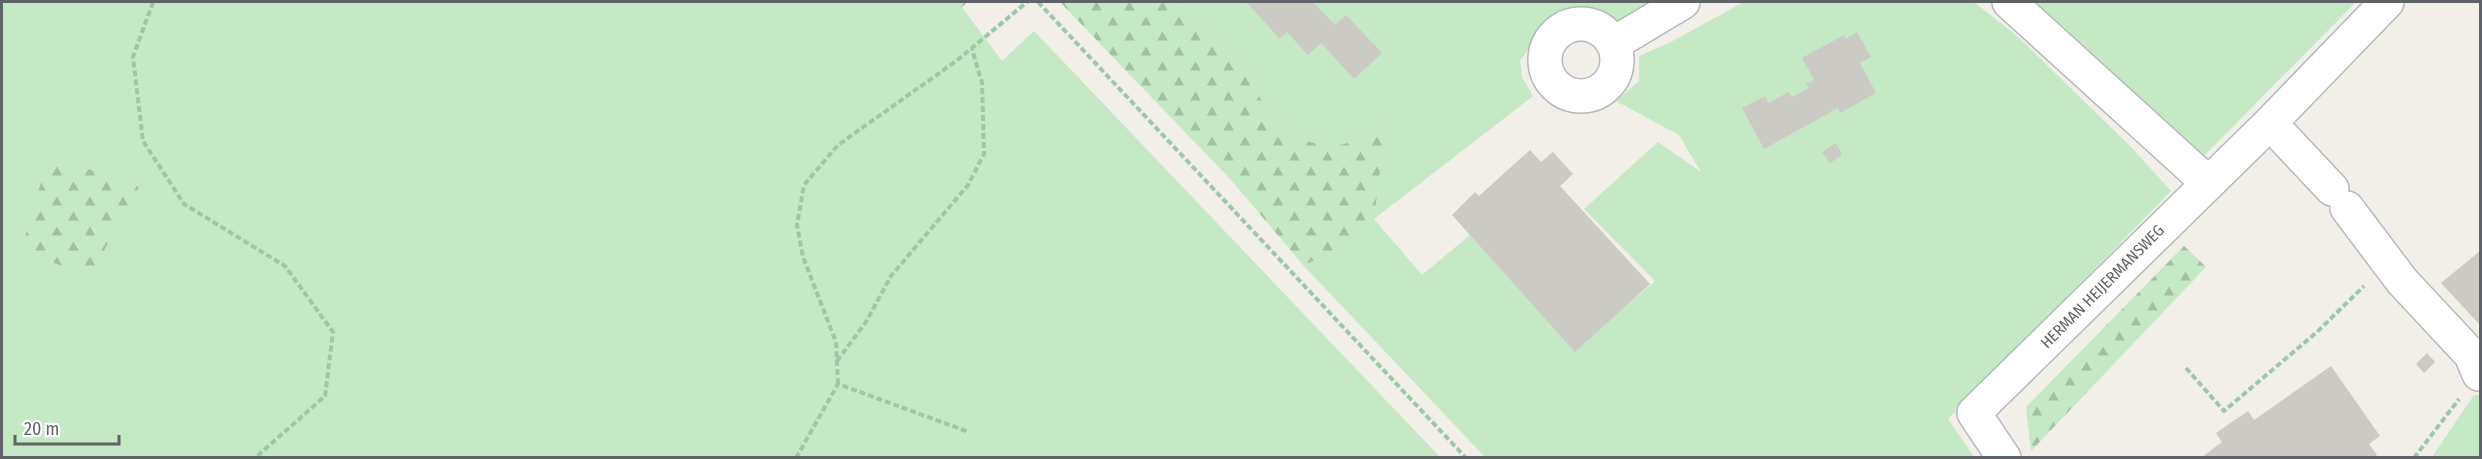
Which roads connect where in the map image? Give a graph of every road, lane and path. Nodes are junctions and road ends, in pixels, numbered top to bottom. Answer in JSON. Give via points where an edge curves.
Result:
{"nodes":[{"id":1,"x":153,"y":2,"type":"edge"},
{"id":2,"x":1026,"y":2,"type":"edge"},
{"id":3,"x":1038,"y":2,"type":"edge"},
{"id":4,"x":1683,"y":2,"type":"edge"},
{"id":5,"x":2009,"y":2,"type":"edge"},
{"id":6,"x":2387,"y":2,"type":"edge"},
{"id":7,"x":1613,"y":44,"type":"dead end"},
{"id":8,"x":972,"y":49,"type":"junction"},
{"id":9,"x":2270,"y":123,"type":"junction"},
{"id":10,"x":2207,"y":182,"type":"junction"},
{"id":11,"x":2387,"y":262,"type":"junction"},
{"id":12,"x":837,"y":362,"type":"junction"},
{"id":13,"x":2186,"y":368,"type":"dead end"},
{"id":14,"x":2479,"y":374,"type":"joint"},
{"id":15,"x":838,"y":384,"type":"junction"},
{"id":16,"x":969,"y":432,"type":"dead end"},
{"id":17,"x":255,"y":458,"type":"edge"},
{"id":18,"x":795,"y":458,"type":"edge"},
{"id":19,"x":1466,"y":458,"type":"edge"},
{"id":20,"x":2004,"y":458,"type":"edge"},
{"id":21,"x":2414,"y":458,"type":"edge"}],
"edges":[{"from":1,"to":17,"type":"path","via":[[133,57],[143,141],[184,204],[285,266],[333,332],[325,396]]},
{"from":2,"to":8,"type":"path"},
{"from":3,"to":19,"type":"path"},
{"from":4,"to":7,"type":"street"},
{"from":5,"to":10,"type":"street"},
{"from":6,"to":9,"type":"street","name":"HERMAN HEIJERMANSWEG"},
{"from":8,"to":12,"type":"path","via":[[982,82],[984,154],[968,185],[891,276],[866,322]]},
{"from":8,"to":12,"type":"path","via":[[838,144],[804,185],[797,225],[803,257],[836,342]]},
{"from":9,"to":10,"type":"street","name":"HERMAN HEIJERMANSWEG"},
{"from":9,"to":11,"type":"street","via":[[2339,198]]},
{"from":10,"to":20,"type":"street","name":"HERMAN HEIJERMANSWEG","via":[[1974,413]]},
{"from":11,"to":13,"type":"path","via":[[2317,332],[2224,411]]},
{"from":11,"to":14,"type":"street","via":[[2472,355]]},
{"from":12,"to":15,"type":"path"},
{"from":14,"to":21,"type":"path"},
{"from":15,"to":16,"type":"path"},
{"from":15,"to":18,"type":"path"}]}
